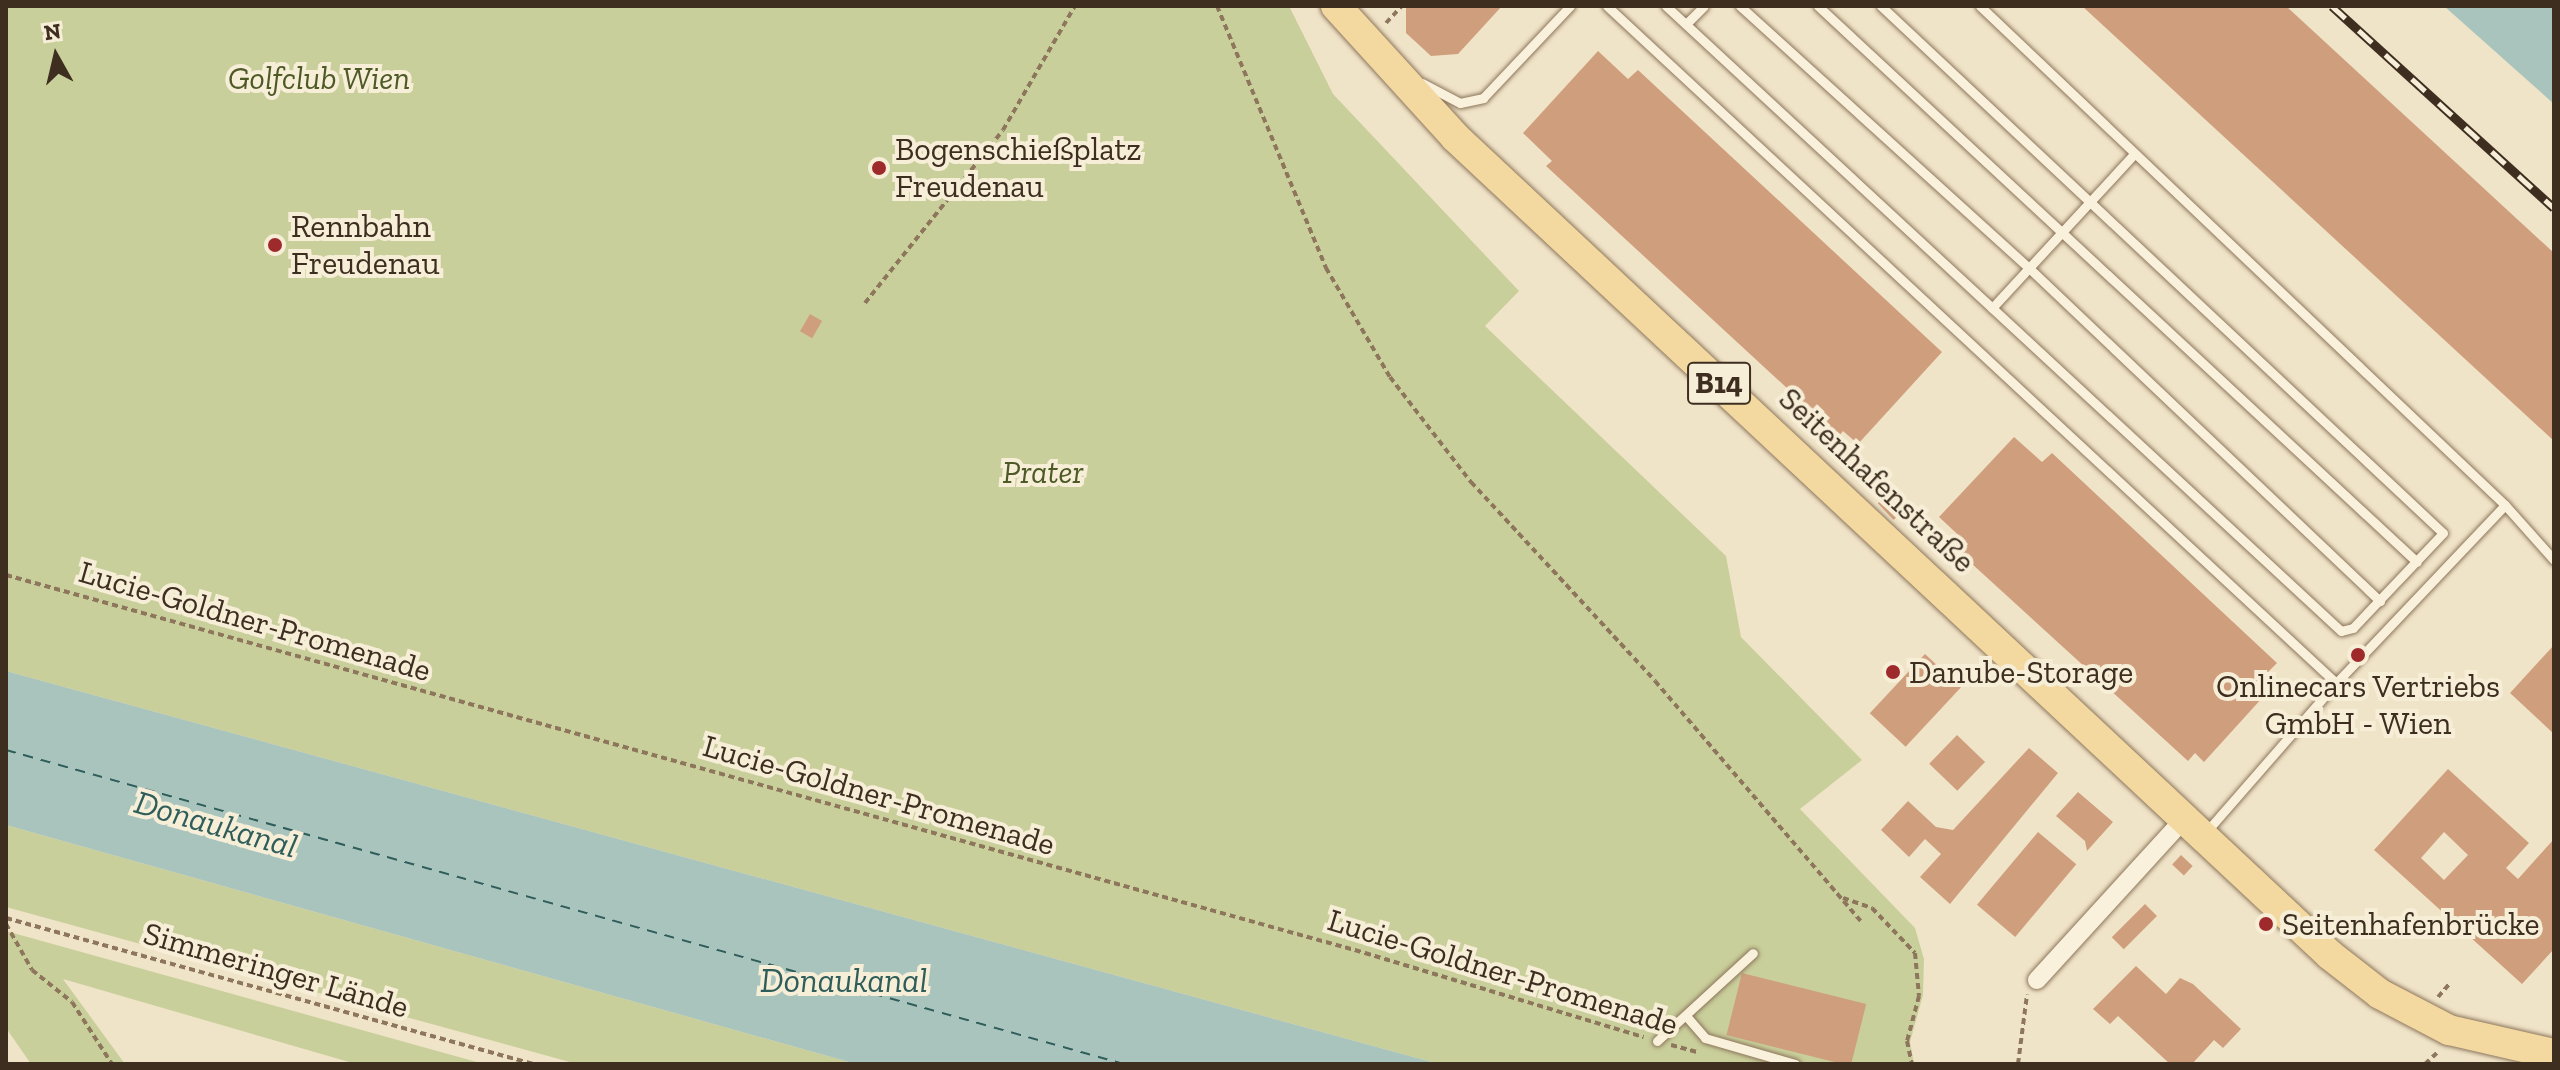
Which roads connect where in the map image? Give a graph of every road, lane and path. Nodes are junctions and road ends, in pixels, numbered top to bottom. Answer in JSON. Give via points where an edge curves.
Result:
{"nodes":[{"id":1,"x":1075,"y":6,"type":"edge"},
{"id":2,"x":1217,"y":6,"type":"edge"},
{"id":3,"x":1336,"y":6,"type":"edge"},
{"id":4,"x":1343,"y":6,"type":"edge"},
{"id":5,"x":1402,"y":6,"type":"edge"},
{"id":6,"x":1570,"y":6,"type":"edge"},
{"id":7,"x":1607,"y":6,"type":"edge"},
{"id":8,"x":1666,"y":6,"type":"edge"},
{"id":9,"x":1704,"y":6,"type":"edge"},
{"id":10,"x":1740,"y":6,"type":"edge"},
{"id":11,"x":1818,"y":6,"type":"edge"},
{"id":12,"x":1881,"y":6,"type":"edge"},
{"id":13,"x":1980,"y":6,"type":"edge"},
{"id":14,"x":1686,"y":24,"type":"junction"},
{"id":15,"x":1382,"y":28,"type":"dead end"},
{"id":16,"x":2133,"y":155,"type":"junction"},
{"id":17,"x":2094,"y":201,"type":"junction"},
{"id":18,"x":2064,"y":233,"type":"junction"},
{"id":19,"x":2029,"y":268,"type":"junction"},
{"id":20,"x":865,"y":303,"type":"dead end"},
{"id":21,"x":1992,"y":308,"type":"junction"},
{"id":22,"x":2505,"y":505,"type":"junction"},
{"id":23,"x":2554,"y":560,"type":"edge"},
{"id":24,"x":2417,"y":562,"type":"junction"},
{"id":25,"x":6,"y":575,"type":"edge"},
{"id":26,"x":2380,"y":601,"type":"junction"},
{"id":27,"x":2336,"y":683,"type":"junction"},
{"id":28,"x":2194,"y":826,"type":"junction"},
{"id":29,"x":1841,"y":898,"type":"junction"},
{"id":30,"x":6,"y":918,"type":"edge"},
{"id":31,"x":1861,"y":921,"type":"dead end"},
{"id":32,"x":6,"y":924,"type":"edge"},
{"id":33,"x":1753,"y":953,"type":"dead end"},
{"id":34,"x":2037,"y":980,"type":"joint"},
{"id":35,"x":1687,"y":1017,"type":"junction"},
{"id":36,"x":1657,"y":1041,"type":"junction"},
{"id":37,"x":2554,"y":1054,"type":"edge"},
{"id":38,"x":1711,"y":1056,"type":"dead end"},
{"id":39,"x":2432,"y":1058,"type":"dead end"},
{"id":40,"x":112,"y":1064,"type":"edge"},
{"id":41,"x":533,"y":1064,"type":"edge"},
{"id":42,"x":1795,"y":1064,"type":"edge"},
{"id":43,"x":1912,"y":1064,"type":"edge"},
{"id":44,"x":2018,"y":1064,"type":"edge"},
{"id":45,"x":2425,"y":1064,"type":"edge"}],
"edges":[{"from":1,"to":20,"type":"path","via":[[1003,130]]},
{"from":2,"to":29,"type":"path","via":[[1326,268],[1390,377],[1471,482]]},
{"from":3,"to":28,"type":"main road","name":"Seitenhafenstraße","number":"B14","via":[[1455,137]]},
{"from":4,"to":6,"type":"lane","via":[[1419,82],[1460,103],[1483,98]]},
{"from":5,"to":15,"type":"path"},
{"from":7,"to":27,"type":"lane"},
{"from":8,"to":14,"type":"lane"},
{"from":9,"to":14,"type":"lane"},
{"from":10,"to":19,"type":"lane"},
{"from":11,"to":18,"type":"lane"},
{"from":12,"to":17,"type":"lane"},
{"from":13,"to":16,"type":"lane"},
{"from":14,"to":21,"type":"lane"},
{"from":16,"to":17,"type":"lane"},
{"from":16,"to":22,"type":"lane"},
{"from":17,"to":18,"type":"lane"},
{"from":17,"to":24,"type":"lane","via":[[2439,525],[2443,533]]},
{"from":18,"to":19,"type":"lane"},
{"from":18,"to":24,"type":"lane"},
{"from":19,"to":21,"type":"lane"},
{"from":19,"to":26,"type":"lane"},
{"from":21,"to":26,"type":"lane","via":[[2341,631],[2353,628]]},
{"from":22,"to":23,"type":"lane"},
{"from":22,"to":27,"type":"lane"},
{"from":24,"to":26,"type":"lane"},
{"from":25,"to":36,"type":"path","name":"Lucie-Goldner-Promenade","via":[[1334,944]]},
{"from":27,"to":28,"type":"lane"},
{"from":28,"to":34,"type":"street"},
{"from":28,"to":37,"type":"main road","name":"Seitenhafenstraße","number":"B14","via":[[2330,955],[2427,1020],[2483,1041]]},
{"from":29,"to":31,"type":"path"},
{"from":29,"to":43,"type":"path","via":[[1872,908],[1915,953],[1919,996],[1907,1041]]},
{"from":30,"to":41,"type":"path","name":"Simmeringer Lände"},
{"from":32,"to":40,"type":"path","via":[[32,970],[72,1002]]},
{"from":33,"to":35,"type":"lane"},
{"from":34,"to":44,"type":"path","via":[[2021,1012]]},
{"from":35,"to":36,"type":"lane"},
{"from":35,"to":42,"type":"lane","via":[[1705,1038]]},
{"from":36,"to":38,"type":"path","name":"Lucie-Goldner-Promenade"},
{"from":39,"to":45,"type":"path"}]}
